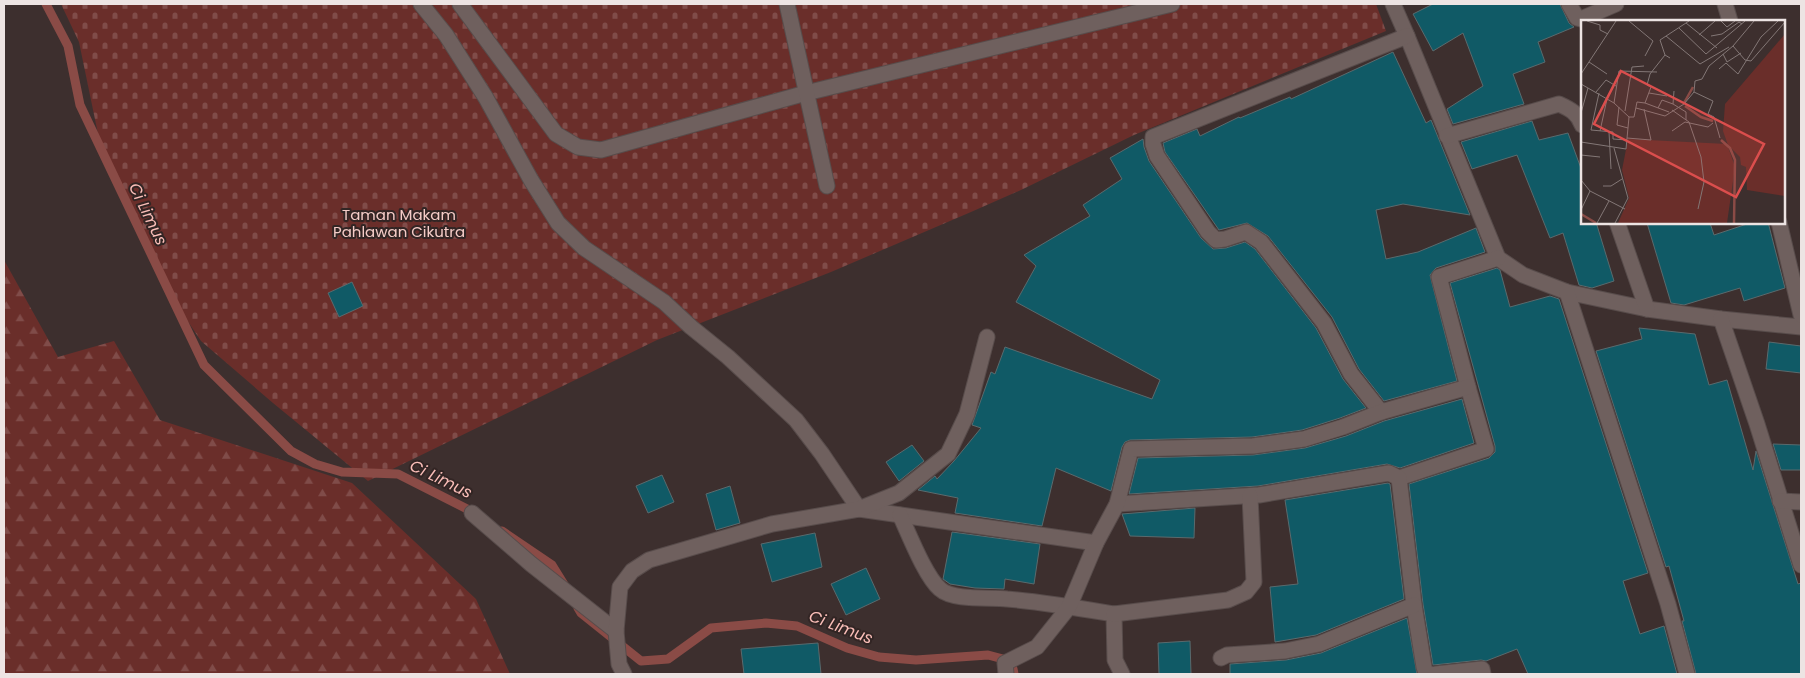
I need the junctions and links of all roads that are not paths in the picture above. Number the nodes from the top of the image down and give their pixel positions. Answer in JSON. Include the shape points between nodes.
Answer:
{"nodes":[{"id":1,"x":421,"y":4,"type":"edge"},
{"id":2,"x":460,"y":4,"type":"edge"},
{"id":3,"x":787,"y":4,"type":"edge"},
{"id":4,"x":1172,"y":4,"type":"edge"},
{"id":5,"x":1569,"y":4,"type":"edge"},
{"id":6,"x":1616,"y":4,"type":"edge"},
{"id":7,"x":1725,"y":4,"type":"edge"},
{"id":8,"x":1395,"y":5,"type":"edge"},
{"id":9,"x":1730,"y":20,"type":"edge"},
{"id":10,"x":1407,"y":36,"type":"junction"},
{"id":11,"x":806,"y":92,"type":"junction"},
{"id":12,"x":1581,"y":122,"type":"edge"},
{"id":13,"x":1447,"y":136,"type":"junction"},
{"id":14,"x":827,"y":186,"type":"dead end"},
{"id":15,"x":1618,"y":224,"type":"edge"},
{"id":16,"x":1779,"y":224,"type":"edge"},
{"id":17,"x":1498,"y":258,"type":"junction"},
{"id":18,"x":1567,"y":292,"type":"junction"},
{"id":19,"x":1647,"y":309,"type":"junction"},
{"id":20,"x":1801,"y":315,"type":"edge"},
{"id":21,"x":1721,"y":319,"type":"junction"},
{"id":22,"x":1801,"y":327,"type":"edge"},
{"id":23,"x":987,"y":337,"type":"dead end"},
{"id":24,"x":1468,"y":388,"type":"junction"},
{"id":25,"x":1381,"y":412,"type":"junction"},
{"id":26,"x":1399,"y":478,"type":"junction"},
{"id":27,"x":1250,"y":496,"type":"junction"},
{"id":28,"x":1780,"y":501,"type":"junction"},
{"id":29,"x":1801,"y":502,"type":"edge"},
{"id":30,"x":1117,"y":504,"type":"junction"},
{"id":31,"x":859,"y":509,"type":"junction"},
{"id":32,"x":472,"y":513,"type":"dead end"},
{"id":33,"x":900,"y":515,"type":"junction"},
{"id":34,"x":1096,"y":543,"type":"junction"},
{"id":35,"x":1801,"y":565,"type":"edge"},
{"id":36,"x":1414,"y":605,"type":"junction"},
{"id":37,"x":1069,"y":607,"type":"junction"},
{"id":38,"x":1114,"y":614,"type":"junction"},
{"id":39,"x":616,"y":630,"type":"junction"},
{"id":40,"x":1221,"y":658,"type":"dead end"},
{"id":41,"x":624,"y":674,"type":"edge"},
{"id":42,"x":1006,"y":674,"type":"edge"},
{"id":43,"x":1122,"y":674,"type":"edge"},
{"id":44,"x":1431,"y":674,"type":"edge"},
{"id":45,"x":1436,"y":674,"type":"edge"},
{"id":46,"x":1483,"y":674,"type":"edge"},
{"id":47,"x":1687,"y":674,"type":"edge"}],
"edges":[{"from":1,"to":31,"type":"street","via":[[446,35],[486,98],[558,224],[584,248],[664,302],[796,420]]},
{"from":2,"to":11,"type":"street","via":[[556,134],[578,147],[601,150]]},
{"from":3,"to":11,"type":"street"},
{"from":4,"to":11,"type":"street"},
{"from":5,"to":6,"type":"street","via":[[1577,18],[1582,19]]},
{"from":7,"to":9,"type":"street"},
{"from":8,"to":10,"type":"street"},
{"from":10,"to":13,"type":"street"},
{"from":10,"to":25,"type":"street","via":[[1153,137],[1156,156],[1208,232],[1216,240],[1246,232],[1261,242],[1324,323],[1351,374]]},
{"from":11,"to":14,"type":"street"},
{"from":12,"to":13,"type":"street","via":[[1572,110],[1559,104]]},
{"from":13,"to":17,"type":"street"},
{"from":15,"to":19,"type":"street"},
{"from":16,"to":20,"type":"street"},
{"from":17,"to":18,"type":"street","via":[[1524,275]]},
{"from":17,"to":24,"type":"street","via":[[1439,277]]},
{"from":18,"to":19,"type":"street"},
{"from":18,"to":47,"type":"street","via":[[1668,604]]},
{"from":19,"to":21,"type":"street"},
{"from":21,"to":22,"type":"street"},
{"from":21,"to":28,"type":"street"},
{"from":23,"to":31,"type":"street","via":[[966,414],[948,454],[899,493]]},
{"from":24,"to":25,"type":"street"},
{"from":24,"to":26,"type":"street","via":[[1486,449]]},
{"from":25,"to":30,"type":"street","via":[[1304,439],[1252,446],[1131,449]]},
{"from":26,"to":27,"type":"street","via":[[1389,473]]},
{"from":26,"to":36,"type":"street"},
{"from":27,"to":30,"type":"street"},
{"from":27,"to":38,"type":"street","via":[[1254,582],[1246,592],[1228,600]]},
{"from":28,"to":29,"type":"street"},
{"from":28,"to":35,"type":"street"},
{"from":30,"to":34,"type":"street"},
{"from":31,"to":33,"type":"street"},
{"from":31,"to":39,"type":"street","via":[[772,524],[649,560],[632,571],[620,587]]},
{"from":32,"to":39,"type":"street"},
{"from":33,"to":34,"type":"street"},
{"from":33,"to":37,"type":"street","via":[[923,564],[945,592]]},
{"from":34,"to":37,"type":"street"},
{"from":36,"to":40,"type":"street","via":[[1319,644]]},
{"from":36,"to":44,"type":"street","via":[[1424,666],[1426,673]]},
{"from":37,"to":38,"type":"street"},
{"from":37,"to":42,"type":"street","via":[[1038,648],[1005,663]]},
{"from":38,"to":43,"type":"street","via":[[1115,660]]},
{"from":39,"to":41,"type":"street","via":[[619,664]]},
{"from":45,"to":46,"type":"street","via":[[1482,669]]}]}
